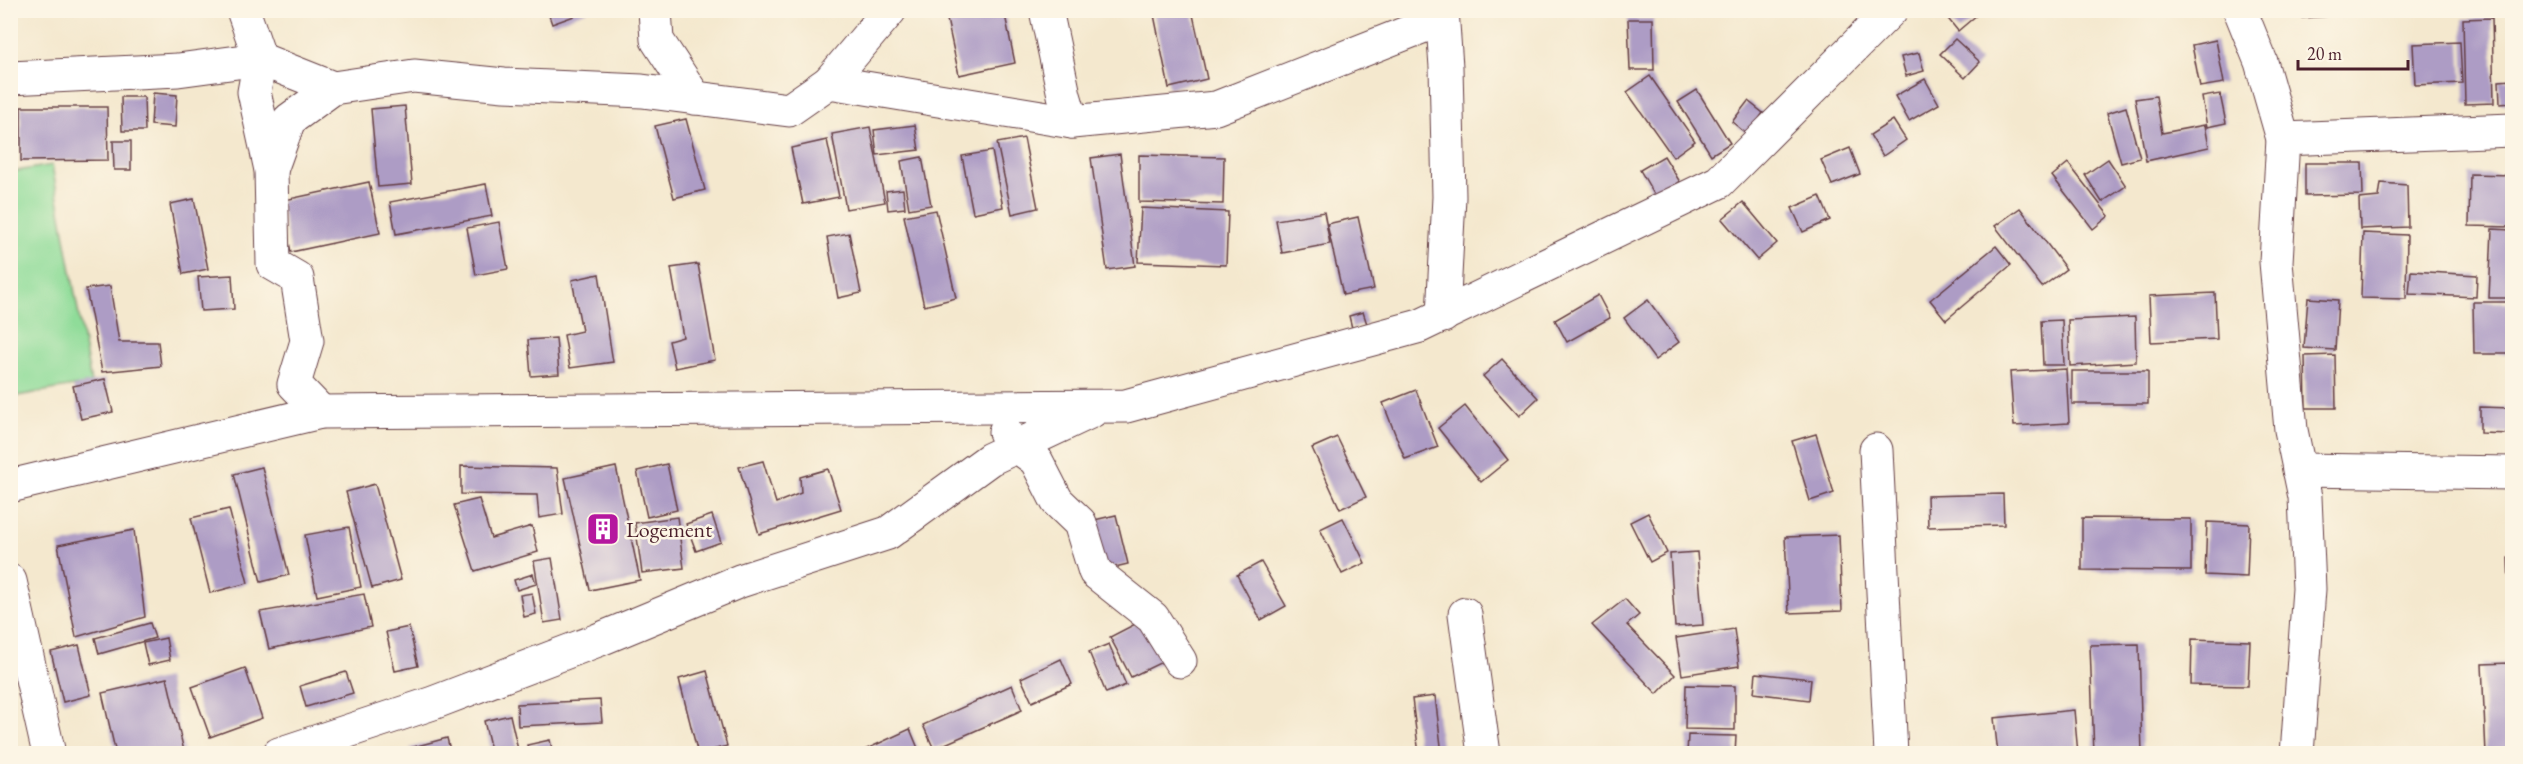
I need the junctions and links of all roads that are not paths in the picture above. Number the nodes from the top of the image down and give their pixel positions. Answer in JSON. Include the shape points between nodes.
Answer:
{"nodes":[{"id":1,"x":243,"y":10,"type":"edge"},
{"id":2,"x":655,"y":10,"type":"edge"},
{"id":3,"x":890,"y":10,"type":"edge"},
{"id":4,"x":1046,"y":10,"type":"edge"},
{"id":5,"x":2240,"y":10,"type":"edge"},
{"id":6,"x":1889,"y":11,"type":"edge"},
{"id":7,"x":1442,"y":15,"type":"edge"},
{"id":8,"x":260,"y":59,"type":"junction"},
{"id":9,"x":10,"y":78,"type":"edge"},
{"id":10,"x":829,"y":82,"type":"junction"},
{"id":11,"x":333,"y":88,"type":"junction"},
{"id":12,"x":695,"y":98,"type":"junction"},
{"id":13,"x":1072,"y":122,"type":"junction"},
{"id":14,"x":2512,"y":130,"type":"edge"},
{"id":15,"x":2283,"y":139,"type":"junction"},
{"id":16,"x":271,"y":170,"type":"junction"},
{"id":17,"x":1443,"y":315,"type":"junction"},
{"id":18,"x":1101,"y":407,"type":"junction"},
{"id":19,"x":990,"y":408,"type":"junction"},
{"id":20,"x":321,"y":412,"type":"junction"},
{"id":21,"x":1017,"y":446,"type":"junction"},
{"id":22,"x":1876,"y":450,"type":"dead end"},
{"id":23,"x":2299,"y":470,"type":"junction"},
{"id":24,"x":2512,"y":473,"type":"edge"},
{"id":25,"x":10,"y":486,"type":"edge"},
{"id":26,"x":10,"y":581,"type":"edge"},
{"id":27,"x":1465,"y":614,"type":"dead end"},
{"id":28,"x":1180,"y":661,"type":"dead end"},
{"id":29,"x":49,"y":753,"type":"edge"},
{"id":30,"x":279,"y":753,"type":"edge"},
{"id":31,"x":1484,"y":753,"type":"edge"},
{"id":32,"x":1891,"y":753,"type":"edge"},
{"id":33,"x":2297,"y":753,"type":"edge"}],
"edges":[{"from":1,"to":8,"type":"street"},
{"from":2,"to":12,"type":"street","via":[[657,40]]},
{"from":3,"to":10,"type":"street"},
{"from":4,"to":13,"type":"street"},
{"from":5,"to":15,"type":"street","via":[[2261,62]]},
{"from":6,"to":17,"type":"street","via":[[1719,182]]},
{"from":7,"to":13,"type":"street","via":[[1216,108]]},
{"from":7,"to":17,"type":"street","via":[[1449,197]]},
{"from":8,"to":9,"type":"street","via":[[178,70]]},
{"from":8,"to":11,"type":"street"},
{"from":8,"to":16,"type":"street","via":[[254,92]]},
{"from":10,"to":12,"type":"street","via":[[789,110]]},
{"from":10,"to":13,"type":"street"},
{"from":11,"to":12,"type":"street","via":[[414,76]]},
{"from":11,"to":16,"type":"street","via":[[289,120]]},
{"from":14,"to":15,"type":"street"},
{"from":15,"to":23,"type":"street","via":[[2276,262],[2291,430]]},
{"from":16,"to":20,"type":"street","via":[[273,264],[297,278],[307,341],[294,384]]},
{"from":17,"to":18,"type":"street","via":[[1420,326],[1126,406]]},
{"from":18,"to":19,"type":"street"},
{"from":18,"to":21,"type":"street"},
{"from":19,"to":20,"type":"street"},
{"from":19,"to":21,"type":"street"},
{"from":20,"to":25,"type":"street"},
{"from":21,"to":28,"type":"street","via":[[1036,460],[1057,501],[1080,523],[1095,572],[1153,618]]},
{"from":21,"to":30,"type":"street","via":[[990,459],[888,533],[740,581],[433,703]]},
{"from":22,"to":32,"type":"street"},
{"from":23,"to":24,"type":"street"},
{"from":23,"to":33,"type":"street","via":[[2305,497],[2309,589]]},
{"from":26,"to":29,"type":"street"},
{"from":27,"to":31,"type":"street"}]}
